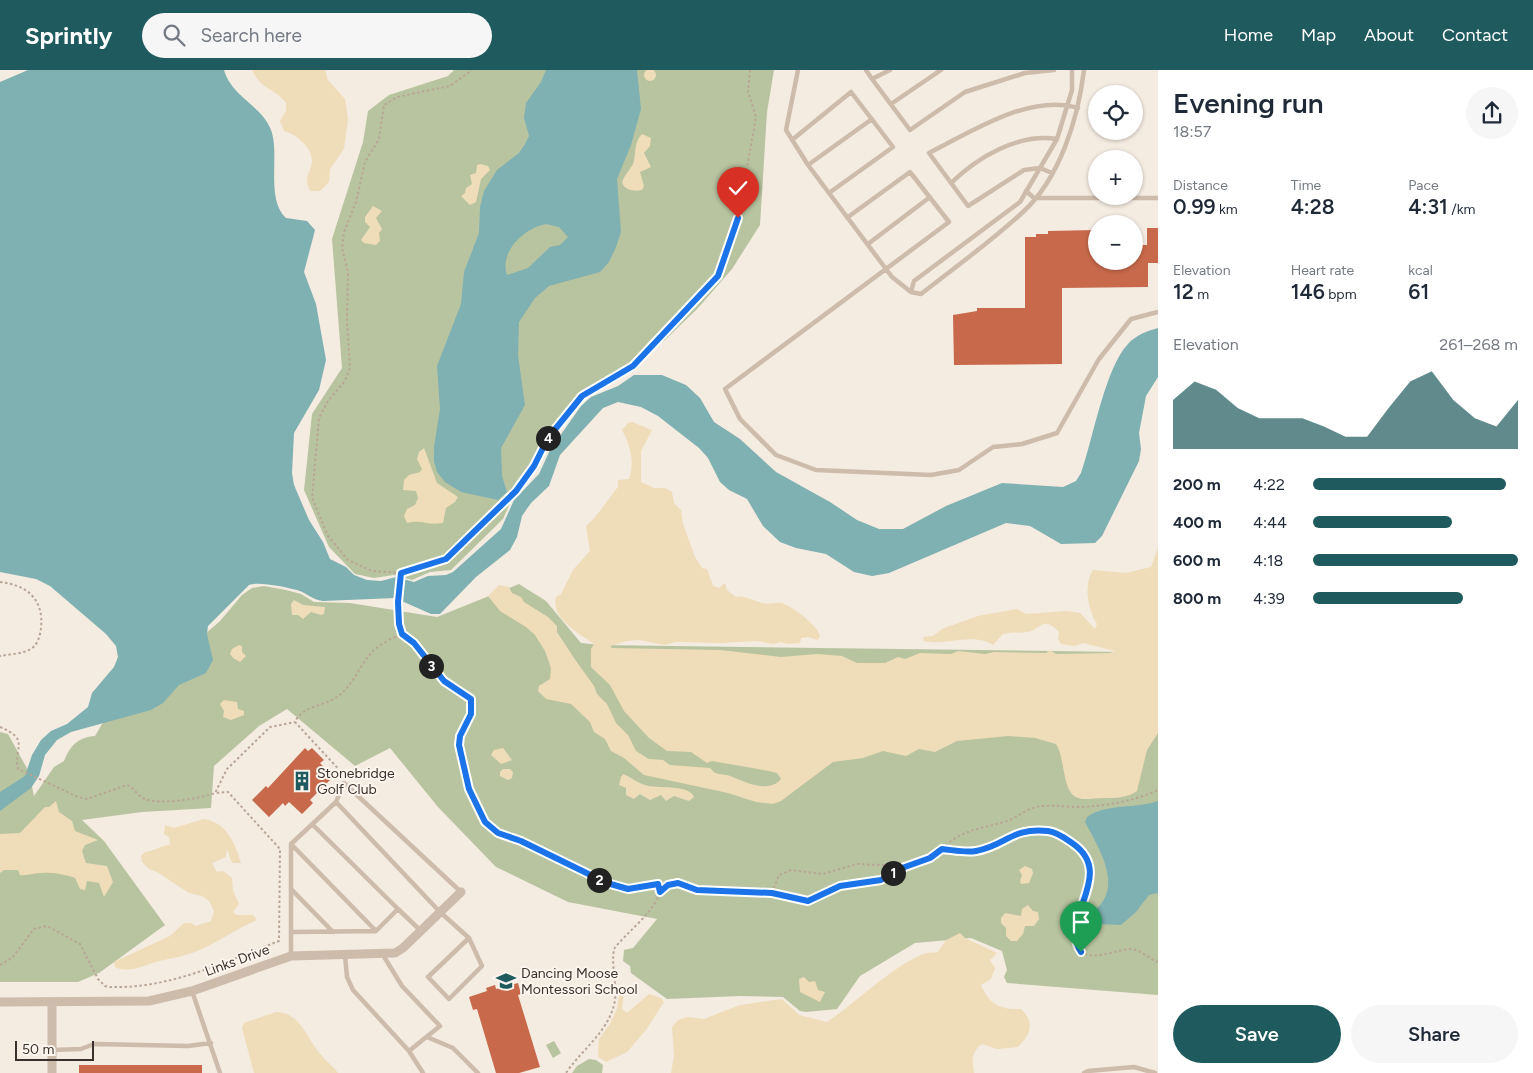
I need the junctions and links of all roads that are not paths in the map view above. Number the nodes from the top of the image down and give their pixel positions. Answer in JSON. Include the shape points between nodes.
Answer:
{"nodes":[{"id":1,"x":798,"y":70,"type":"edge"},
{"id":2,"x":866,"y":70,"type":"edge"},
{"id":3,"x":890,"y":70,"type":"edge"},
{"id":4,"x":941,"y":70,"type":"edge"},
{"id":5,"x":1054,"y":70,"type":"edge"},
{"id":6,"x":1072,"y":70,"type":"edge"},
{"id":7,"x":1084,"y":70,"type":"edge"},
{"id":8,"x":872,"y":79,"type":"junction"},
{"id":9,"x":891,"y":104,"type":"junction"},
{"id":10,"x":1068,"y":105,"type":"junction"},
{"id":11,"x":1078,"y":108,"type":"junction"},
{"id":12,"x":872,"y":120,"type":"junction"},
{"id":13,"x":1056,"y":139,"type":"junction"},
{"id":14,"x":792,"y":140,"type":"junction"},
{"id":15,"x":808,"y":165,"type":"junction"},
{"id":16,"x":1040,"y":168,"type":"junction"},
{"id":17,"x":1052,"y":173,"type":"junction"},
{"id":18,"x":951,"y":183,"type":"junction"},
{"id":19,"x":1026,"y":191,"type":"junction"},
{"id":20,"x":829,"y":192,"type":"junction"},
{"id":21,"x":930,"y":197,"type":"junction"},
{"id":22,"x":1034,"y":198,"type":"junction"},
{"id":23,"x":1158,"y":198,"type":"edge"},
{"id":24,"x":848,"y":217,"type":"junction"},
{"id":25,"x":868,"y":244,"type":"junction"},
{"id":26,"x":885,"y":268,"type":"junction"},
{"id":27,"x":911,"y":292,"type":"junction"},
{"id":28,"x":1158,"y":312,"type":"edge"},
{"id":29,"x":336,"y":802,"type":"junction"},
{"id":30,"x":312,"y":824,"type":"junction"},
{"id":31,"x":291,"y":844,"type":"junction"},
{"id":32,"x":292,"y":889,"type":"junction"},
{"id":33,"x":461,"y":892,"type":"joint"},
{"id":34,"x":398,"y":909,"type":"junction"},
{"id":35,"x":440,"y":912,"type":"junction"},
{"id":36,"x":376,"y":931,"type":"junction"},
{"id":37,"x":421,"y":931,"type":"junction"},
{"id":38,"x":292,"y":932,"type":"junction"},
{"id":39,"x":333,"y":932,"type":"junction"},
{"id":40,"x":469,"y":938,"type":"junction"},
{"id":41,"x":345,"y":955,"type":"junction"},
{"id":42,"x":383,"y":955,"type":"junction"},
{"id":43,"x":292,"y":956,"type":"junction"},
{"id":44,"x":192,"y":991,"type":"junction"},
{"id":45,"x":0,"y":1002,"type":"edge"},
{"id":46,"x":52,"y":1002,"type":"junction"},
{"id":47,"x":427,"y":1037,"type":"junction"},
{"id":48,"x":211,"y":1043,"type":"junction"},
{"id":49,"x":52,"y":1050,"type":"junction"},
{"id":50,"x":409,"y":1051,"type":"junction"},
{"id":51,"x":52,"y":1073,"type":"edge"},
{"id":52,"x":220,"y":1073,"type":"edge"},
{"id":53,"x":423,"y":1073,"type":"edge"},
{"id":54,"x":478,"y":1073,"type":"edge"},
{"id":55,"x":1084,"y":1073,"type":"edge"},
{"id":56,"x":1155,"y":1073,"type":"edge"}],
"edges":[{"from":1,"to":14,"type":"lane","via":[[786,130]]},
{"from":2,"to":8,"type":"lane"},
{"from":3,"to":8,"type":"lane"},
{"from":4,"to":9,"type":"lane"},
{"from":5,"to":9,"type":"lane","via":[[1025,73],[965,92],[910,130]]},
{"from":6,"to":10,"type":"lane"},
{"from":7,"to":11,"type":"lane"},
{"from":8,"to":9,"type":"lane"},
{"from":10,"to":11,"type":"lane"},
{"from":10,"to":13,"type":"lane"},
{"from":10,"to":18,"type":"lane","via":[[1056,104],[1007,114],[929,153]]},
{"from":11,"to":17,"type":"lane","via":[[1073,128]]},
{"from":12,"to":14,"type":"lane","via":[[851,92]]},
{"from":12,"to":15,"type":"lane"},
{"from":12,"to":20,"type":"lane","via":[[893,147]]},
{"from":13,"to":16,"type":"lane"},
{"from":13,"to":18,"type":"lane","via":[[1025,139],[984,158]]},
{"from":14,"to":15,"type":"lane"},
{"from":15,"to":20,"type":"lane"},
{"from":16,"to":17,"type":"lane"},
{"from":16,"to":18,"type":"lane","via":[[1024,170],[968,206]]},
{"from":16,"to":19,"type":"lane"},
{"from":17,"to":22,"type":"lane"},
{"from":19,"to":22,"type":"lane"},
{"from":19,"to":27,"type":"lane","via":[[1020,202],[914,281]]},
{"from":20,"to":24,"type":"lane"},
{"from":21,"to":24,"type":"lane","via":[[910,172]]},
{"from":21,"to":25,"type":"lane"},
{"from":21,"to":26,"type":"lane","via":[[949,222]]},
{"from":22,"to":23,"type":"lane"},
{"from":22,"to":27,"type":"lane","via":[[1024,211],[921,294]]},
{"from":24,"to":25,"type":"lane"},
{"from":25,"to":26,"type":"lane"},
{"from":26,"to":27,"type":"lane"},
{"from":26,"to":28,"type":"lane","via":[[725,388],[740,419],[776,455],[816,470],[930,475],[959,470],[993,447],[1022,444],[1057,433],[1099,359],[1131,319]]},
{"from":29,"to":30,"type":"lane"},
{"from":29,"to":33,"type":"lane","via":[[344,783]]},
{"from":29,"to":35,"type":"lane"},
{"from":30,"to":31,"type":"lane"},
{"from":30,"to":34,"type":"lane"},
{"from":31,"to":32,"type":"lane"},
{"from":31,"to":36,"type":"lane"},
{"from":32,"to":38,"type":"lane"},
{"from":32,"to":39,"type":"lane"},
{"from":33,"to":35,"type":"street","name":"Links Drive"},
{"from":34,"to":36,"type":"lane"},
{"from":34,"to":37,"type":"lane"},
{"from":35,"to":37,"type":"street","name":"Links Drive"},
{"from":35,"to":40,"type":"lane"},
{"from":36,"to":39,"type":"lane"},
{"from":37,"to":42,"type":"street","name":"Links Drive","via":[[400,951]]},
{"from":38,"to":39,"type":"lane"},
{"from":38,"to":43,"type":"lane"},
{"from":40,"to":40,"type":"lane","via":[[428,977],[449,999],[482,966]]},
{"from":41,"to":42,"type":"street","name":"Links Drive"},
{"from":41,"to":43,"type":"street","name":"Links Drive"},
{"from":41,"to":50,"type":"lane","via":[[347,977],[353,990]]},
{"from":42,"to":47,"type":"lane","via":[[402,986],[440,1026]]},
{"from":43,"to":44,"type":"street","name":"Links Drive"},
{"from":44,"to":46,"type":"street","name":"Links Drive","via":[[149,1001]]},
{"from":44,"to":48,"type":"lane"},
{"from":45,"to":46,"type":"street","name":"Links Drive"},
{"from":46,"to":49,"type":"street"},
{"from":47,"to":50,"type":"lane"},
{"from":47,"to":54,"type":"lane","via":[[453,1048]]},
{"from":48,"to":49,"type":"lane","via":[[188,1046],[94,1044],[81,1049]]},
{"from":48,"to":52,"type":"lane"},
{"from":49,"to":51,"type":"street"},
{"from":50,"to":53,"type":"lane"},
{"from":55,"to":56,"type":"lane","via":[[1134,1067]]}]}
